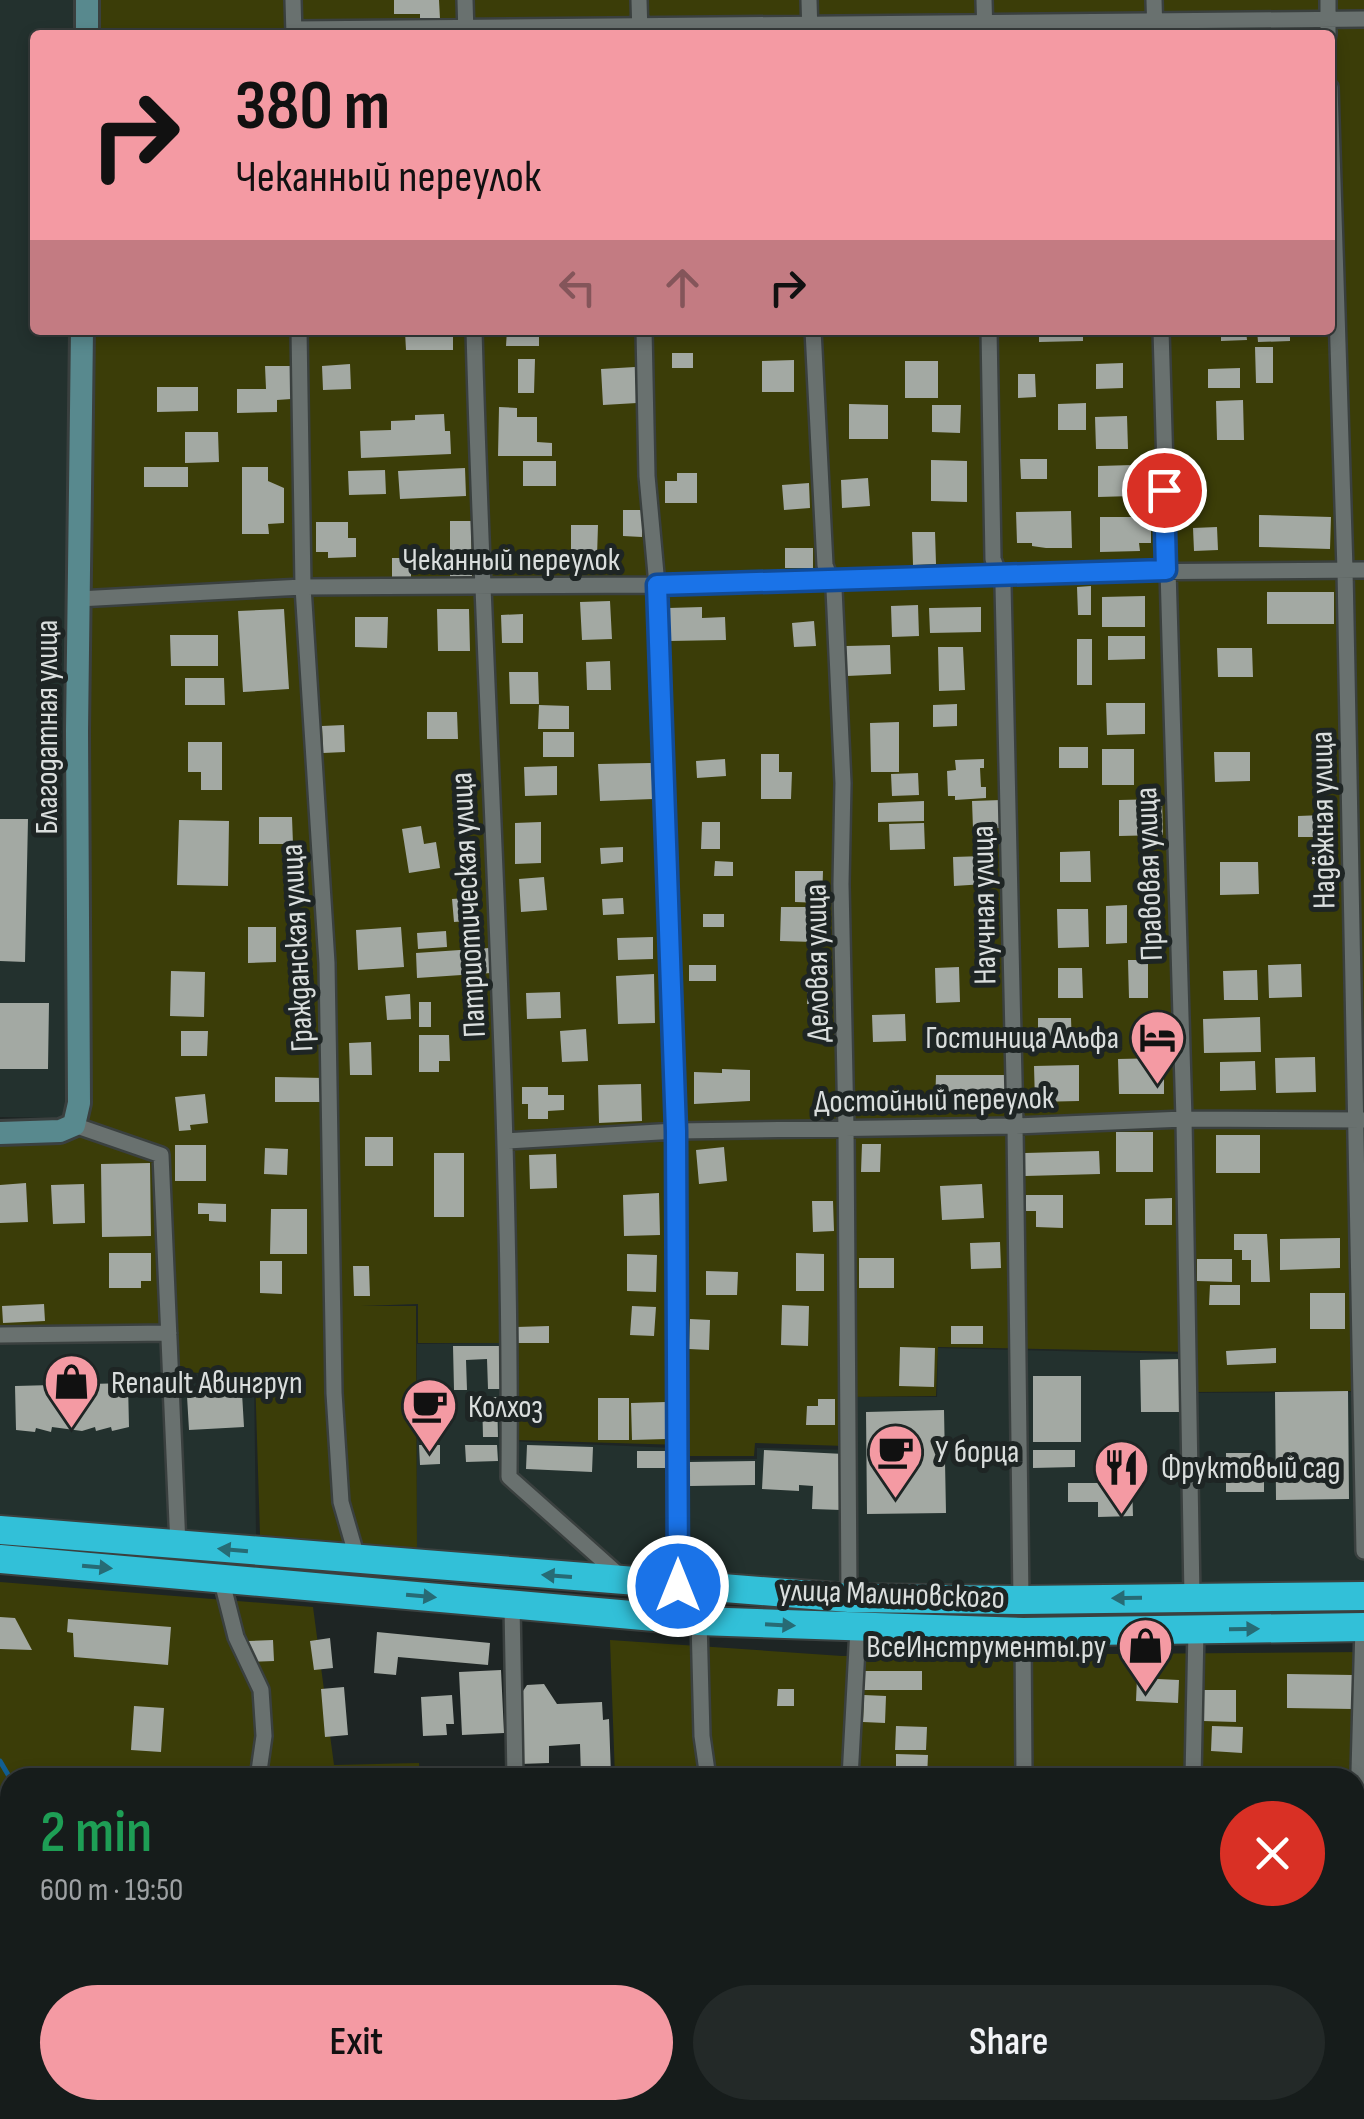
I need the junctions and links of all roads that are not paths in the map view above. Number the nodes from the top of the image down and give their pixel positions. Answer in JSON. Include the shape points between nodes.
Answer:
{"nodes":[{"id":1,"x":87,"y":0,"type":"edge"},
{"id":2,"x":293,"y":0,"type":"edge"},
{"id":3,"x":465,"y":0,"type":"edge"},
{"id":4,"x":640,"y":0,"type":"edge"},
{"id":5,"x":810,"y":0,"type":"edge"},
{"id":6,"x":984,"y":0,"type":"edge"},
{"id":7,"x":1154,"y":0,"type":"edge"},
{"id":8,"x":1328,"y":0,"type":"edge"},
{"id":9,"x":1364,"y":19,"type":"edge"},
{"id":10,"x":1155,"y":27,"type":"edge"},
{"id":11,"x":1328,"y":27,"type":"edge"},
{"id":12,"x":985,"y":28,"type":"edge"},
{"id":13,"x":810,"y":29,"type":"edge"},
{"id":14,"x":87,"y":30,"type":"edge"},
{"id":15,"x":294,"y":30,"type":"edge"},
{"id":16,"x":466,"y":30,"type":"edge"},
{"id":17,"x":640,"y":30,"type":"edge"},
{"id":18,"x":1335,"y":248,"type":"edge"},
{"id":19,"x":82,"y":335,"type":"edge"},
{"id":20,"x":299,"y":335,"type":"edge"},
{"id":21,"x":474,"y":335,"type":"edge"},
{"id":22,"x":644,"y":335,"type":"edge"},
{"id":23,"x":813,"y":335,"type":"edge"},
{"id":24,"x":989,"y":335,"type":"edge"},
{"id":25,"x":1161,"y":335,"type":"edge"},
{"id":26,"x":1166,"y":570,"type":"junction"},
{"id":27,"x":1345,"y":570,"type":"junction"},
{"id":28,"x":1364,"y":570,"type":"edge"},
{"id":29,"x":998,"y":573,"type":"junction"},
{"id":30,"x":830,"y":578,"type":"junction"},
{"id":31,"x":657,"y":585,"type":"junction"},
{"id":32,"x":303,"y":587,"type":"junction"},
{"id":33,"x":481,"y":587,"type":"junction"},
{"id":34,"x":78,"y":599,"type":"junction"},
{"id":35,"x":1184,"y":1119,"type":"junction"},
{"id":36,"x":1360,"y":1120,"type":"edge"},
{"id":37,"x":74,"y":1124,"type":"junction"},
{"id":38,"x":1016,"y":1126,"type":"junction"},
{"id":39,"x":846,"y":1128,"type":"junction"},
{"id":40,"x":676,"y":1131,"type":"junction"},
{"id":41,"x":0,"y":1132,"type":"edge"},
{"id":42,"x":506,"y":1141,"type":"junction"},
{"id":43,"x":169,"y":1332,"type":"junction"},
{"id":44,"x":0,"y":1336,"type":"edge"},
{"id":45,"x":0,"y":1530,"type":"edge"},
{"id":46,"x":178,"y":1546,"type":"junction"},
{"id":47,"x":1364,"y":1551,"type":"edge"},
{"id":48,"x":0,"y":1559,"type":"edge"},
{"id":49,"x":358,"y":1561,"type":"junction"},
{"id":50,"x":221,"y":1578,"type":"junction"},
{"id":51,"x":627,"y":1582,"type":"junction"},
{"id":52,"x":678,"y":1586,"type":"junction"},
{"id":53,"x":1364,"y":1596,"type":"edge"},
{"id":54,"x":1192,"y":1597,"type":"junction"},
{"id":55,"x":849,"y":1598,"type":"junction"},
{"id":56,"x":1021,"y":1600,"type":"junction"},
{"id":57,"x":512,"y":1605,"type":"junction"},
{"id":58,"x":699,"y":1621,"type":"junction"},
{"id":59,"x":1363,"y":1627,"type":"edge"},
{"id":60,"x":858,"y":1629,"type":"junction"},
{"id":61,"x":1196,"y":1630,"type":"junction"},
{"id":62,"x":1023,"y":1632,"type":"junction"},
{"id":63,"x":259,"y":1768,"type":"edge"},
{"id":64,"x":515,"y":1768,"type":"edge"},
{"id":65,"x":707,"y":1768,"type":"edge"},
{"id":66,"x":851,"y":1768,"type":"edge"},
{"id":67,"x":1024,"y":1768,"type":"edge"},
{"id":68,"x":1193,"y":1768,"type":"edge"},
{"id":69,"x":1359,"y":1768,"type":"edge"}],
"edges":[{"from":1,"to":14,"type":"street"},
{"from":2,"to":15,"type":"street"},
{"from":3,"to":16,"type":"street"},
{"from":4,"to":17,"type":"street"},
{"from":5,"to":13,"type":"street"},
{"from":6,"to":12,"type":"street"},
{"from":7,"to":10,"type":"street"},
{"from":8,"to":11,"type":"street"},
{"from":9,"to":11,"type":"street"},
{"from":10,"to":11,"type":"street"},
{"from":10,"to":12,"type":"street"},
{"from":12,"to":13,"type":"street"},
{"from":13,"to":17,"type":"street"},
{"from":18,"to":27,"type":"street","name":"Надёжная улица"},
{"from":19,"to":34,"type":"street","name":"Благодатная улица"},
{"from":20,"to":32,"type":"street","name":"Гражданская улица"},
{"from":21,"to":33,"type":"street","name":"Патриотическая улица"},
{"from":22,"to":31,"type":"street"},
{"from":23,"to":30,"type":"street","name":"Деловая улица"},
{"from":24,"to":29,"type":"street","name":"Научная улица","via":[[992,559]]},
{"from":25,"to":26,"type":"street","name":"Правовая улица"},
{"from":26,"to":27,"type":"street","name":"Чеканный переулок"},
{"from":26,"to":29,"type":"street","name":"Чеканный переулок"},
{"from":26,"to":35,"type":"street","name":"Правовая улица"},
{"from":27,"to":28,"type":"street","name":"Чеканный переулок"},
{"from":27,"to":36,"type":"street","name":"Надёжная улица"},
{"from":29,"to":30,"type":"street","name":"Чеканный переулок"},
{"from":29,"to":38,"type":"street","name":"Научная улица"},
{"from":30,"to":31,"type":"street","name":"Чеканный переулок"},
{"from":30,"to":39,"type":"street","name":"Деловая улица","via":[[843,782]]},
{"from":31,"to":33,"type":"street","name":"Чеканный переулок"},
{"from":31,"to":40,"type":"street"},
{"from":32,"to":33,"type":"street","name":"Чеканный переулок"},
{"from":32,"to":34,"type":"street","name":"Чеканный переулок"},
{"from":32,"to":49,"type":"street","name":"Гражданская улица","via":[[327,963],[334,1393],[342,1502]]},
{"from":33,"to":42,"type":"street","name":"Патриотическая улица"},
{"from":34,"to":37,"type":"street","name":"Благодатная улица"},
{"from":35,"to":36,"type":"street","name":"Достойный переулок"},
{"from":35,"to":38,"type":"street","name":"Достойный переулок"},
{"from":35,"to":54,"type":"street","name":"Правовая улица"},
{"from":36,"to":47,"type":"street","name":"Надёжная улица"},
{"from":37,"to":41,"type":"street","via":[[60,1132]]},
{"from":37,"to":43,"type":"street","via":[[162,1155]]},
{"from":38,"to":39,"type":"street","name":"Достойный переулок"},
{"from":38,"to":56,"type":"street","name":"Научная улица"},
{"from":39,"to":40,"type":"street","name":"Достойный переулок"},
{"from":39,"to":55,"type":"street","name":"Деловая улица"},
{"from":40,"to":42,"type":"street","name":"Достойный переулок"},
{"from":40,"to":52,"type":"street"},
{"from":42,"to":51,"type":"street","name":"Патриотическая улица","via":[[509,1477]]},
{"from":43,"to":44,"type":"street"},
{"from":43,"to":46,"type":"street"},
{"from":45,"to":46,"type":"highway","name":"улица Малиновского"},
{"from":49,"to":46,"type":"highway","name":"улица Малиновского","one_way":true},
{"from":48,"to":50,"type":"highway","name":"улица Малиновского","one_way":true},
{"from":51,"to":49,"type":"highway","name":"улица Малиновского","one_way":true},
{"from":50,"to":57,"type":"highway","name":"улица Малиновского","one_way":true},
{"from":50,"to":63,"type":"street","via":[[236,1636],[261,1690]]},
{"from":51,"to":52,"type":"highway","name":"улица Малиновского"},
{"from":52,"to":55,"type":"highway","name":"улица Малиновского"},
{"from":53,"to":54,"type":"highway","name":"улица Малиновского"},
{"from":54,"to":56,"type":"highway","name":"улица Малиновского","one_way":true},
{"from":55,"to":56,"type":"highway","name":"улица Малиновского"},
{"from":57,"to":58,"type":"highway","name":"улица Малиновского"},
{"from":57,"to":64,"type":"street"},
{"from":58,"to":60,"type":"highway","name":"улица Малиновского","one_way":true},
{"from":58,"to":65,"type":"street"},
{"from":61,"to":59,"type":"highway","name":"улица Малиновского","one_way":true},
{"from":59,"to":69,"type":"street"},
{"from":60,"to":62,"type":"highway","name":"улица Малиновского"},
{"from":60,"to":66,"type":"street"},
{"from":61,"to":62,"type":"highway","name":"улица Малиновского"},
{"from":61,"to":68,"type":"street"},
{"from":62,"to":67,"type":"street"}]}
